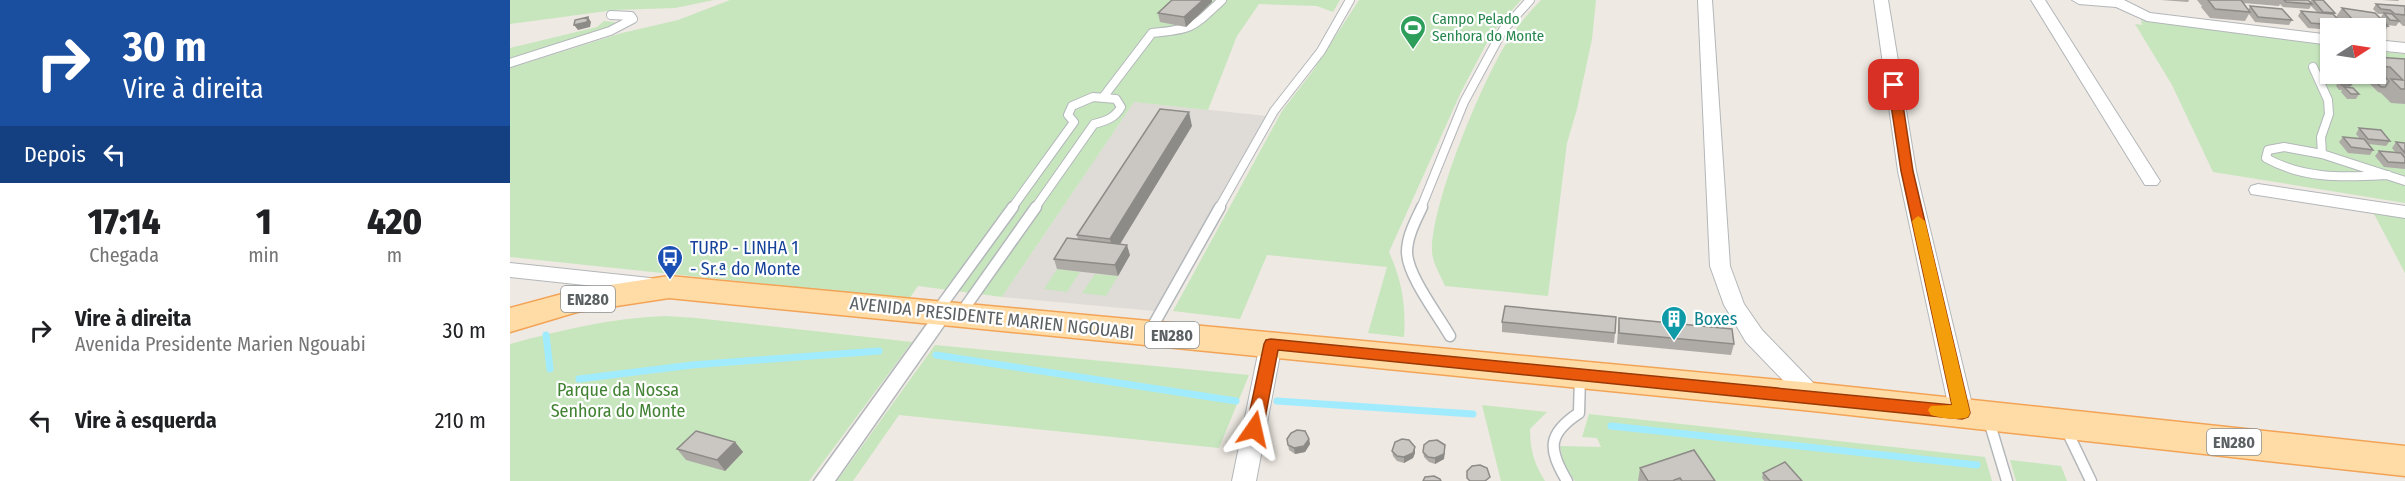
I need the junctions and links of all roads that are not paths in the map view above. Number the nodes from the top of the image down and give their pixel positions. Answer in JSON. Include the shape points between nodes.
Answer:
{"nodes":[{"id":1,"x":1222,"y":0,"type":"edge"},
{"id":2,"x":1350,"y":0,"type":"edge"},
{"id":3,"x":1530,"y":0,"type":"edge"},
{"id":4,"x":1705,"y":0,"type":"edge"},
{"id":5,"x":1881,"y":0,"type":"edge"},
{"id":6,"x":2038,"y":0,"type":"edge"},
{"id":7,"x":2079,"y":0,"type":"edge"},
{"id":8,"x":2121,"y":2,"type":"edge"},
{"id":9,"x":611,"y":15,"type":"dead end"},
{"id":10,"x":2320,"y":38,"type":"edge"},
{"id":11,"x":2386,"y":46,"type":"edge"},
{"id":12,"x":2405,"y":48,"type":"edge"},
{"id":13,"x":510,"y":63,"type":"edge"},
{"id":14,"x":2313,"y":67,"type":"dead end"},
{"id":15,"x":1104,"y":96,"type":"junction"},
{"id":16,"x":2322,"y":154,"type":"junction"},
{"id":17,"x":2388,"y":175,"type":"junction"},
{"id":18,"x":2405,"y":181,"type":"edge"},
{"id":19,"x":2151,"y":182,"type":"dead end"},
{"id":20,"x":2258,"y":190,"type":"dead end"},
{"id":21,"x":2405,"y":212,"type":"edge"},
{"id":22,"x":510,"y":270,"type":"edge"},
{"id":23,"x":669,"y":287,"type":"junction"},
{"id":24,"x":946,"y":313,"type":"junction"},
{"id":25,"x":510,"y":320,"type":"edge"},
{"id":26,"x":1150,"y":333,"type":"junction"},
{"id":27,"x":1450,"y":336,"type":"dead end"},
{"id":28,"x":1271,"y":344,"type":"junction"},
{"id":29,"x":1580,"y":374,"type":"junction"},
{"id":30,"x":1813,"y":397,"type":"junction"},
{"id":31,"x":1975,"y":414,"type":"junction"},
{"id":32,"x":2063,"y":424,"type":"junction"},
{"id":33,"x":2405,"y":460,"type":"edge"},
{"id":34,"x":824,"y":481,"type":"edge"},
{"id":35,"x":1244,"y":481,"type":"edge"},
{"id":36,"x":1568,"y":481,"type":"edge"},
{"id":37,"x":2007,"y":481,"type":"edge"},
{"id":38,"x":2091,"y":481,"type":"edge"}],
"edges":[{"from":1,"to":15,"type":"lane","via":[[1194,26],[1152,33]]},
{"from":2,"to":26,"type":"lane","via":[[1321,51],[1274,111]]},
{"from":3,"to":27,"type":"lane","via":[[1503,30],[1464,102],[1410,235],[1407,252],[1411,269]]},
{"from":4,"to":30,"type":"street","via":[[1720,266],[1734,305],[1754,336]]},
{"from":5,"to":31,"type":"street","via":[[1907,171]]},
{"from":6,"to":19,"type":"street"},
{"from":7,"to":8,"type":"street"},
{"from":8,"to":10,"type":"street","via":[[2147,17]]},
{"from":9,"to":13,"type":"lane","via":[[626,14],[633,19],[610,32]]},
{"from":11,"to":12,"type":"street"},
{"from":14,"to":16,"type":"lane","via":[[2328,100]]},
{"from":15,"to":24,"type":"lane","via":[[1072,106],[1068,115],[1074,122]]},
{"from":15,"to":24,"type":"lane","via":[[1119,102],[1119,111],[1094,124]]},
{"from":16,"to":17,"type":"lane"},
{"from":16,"to":17,"type":"lane","via":[[2284,147],[2268,150],[2266,158],[2283,169],[2313,176]]},
{"from":17,"to":18,"type":"lane"},
{"from":20,"to":21,"type":"street"},
{"from":22,"to":23,"type":"street","name":"AVENIDA PRESIDENTE MARIEN NGOUABI"},
{"from":23,"to":24,"type":"main road","name":"AVENIDA PRESIDENTE MARIEN NGOUABI","number":"EN280"},
{"from":23,"to":25,"type":"main road","number":"EN280","via":[[577,301]]},
{"from":24,"to":26,"type":"main road","name":"AVENIDA PRESIDENTE MARIEN NGOUABI","number":"EN280"},
{"from":24,"to":34,"type":"street"},
{"from":26,"to":28,"type":"main road","name":"AVENIDA PRESIDENTE MARIEN NGOUABI","number":"EN280"},
{"from":28,"to":29,"type":"main road","name":"AVENIDA PRESIDENTE MARIEN NGOUABI","number":"EN280"},
{"from":28,"to":35,"type":"street"},
{"from":29,"to":30,"type":"main road","name":"AVENIDA PRESIDENTE MARIEN NGOUABI","number":"EN280"},
{"from":29,"to":36,"type":"lane","via":[[1578,413],[1553,434],[1556,463]]},
{"from":30,"to":31,"type":"main road","name":"AVENIDA PRESIDENTE MARIEN NGOUABI","number":"EN280"},
{"from":31,"to":32,"type":"main road","name":"AVENIDA PRESIDENTE MARIEN NGOUABI","number":"EN280"},
{"from":31,"to":37,"type":"lane"},
{"from":32,"to":33,"type":"main road","name":"AVENIDA PRESIDENTE MARIEN NGOUABI","number":"EN280"},
{"from":32,"to":38,"type":"lane"}]}
